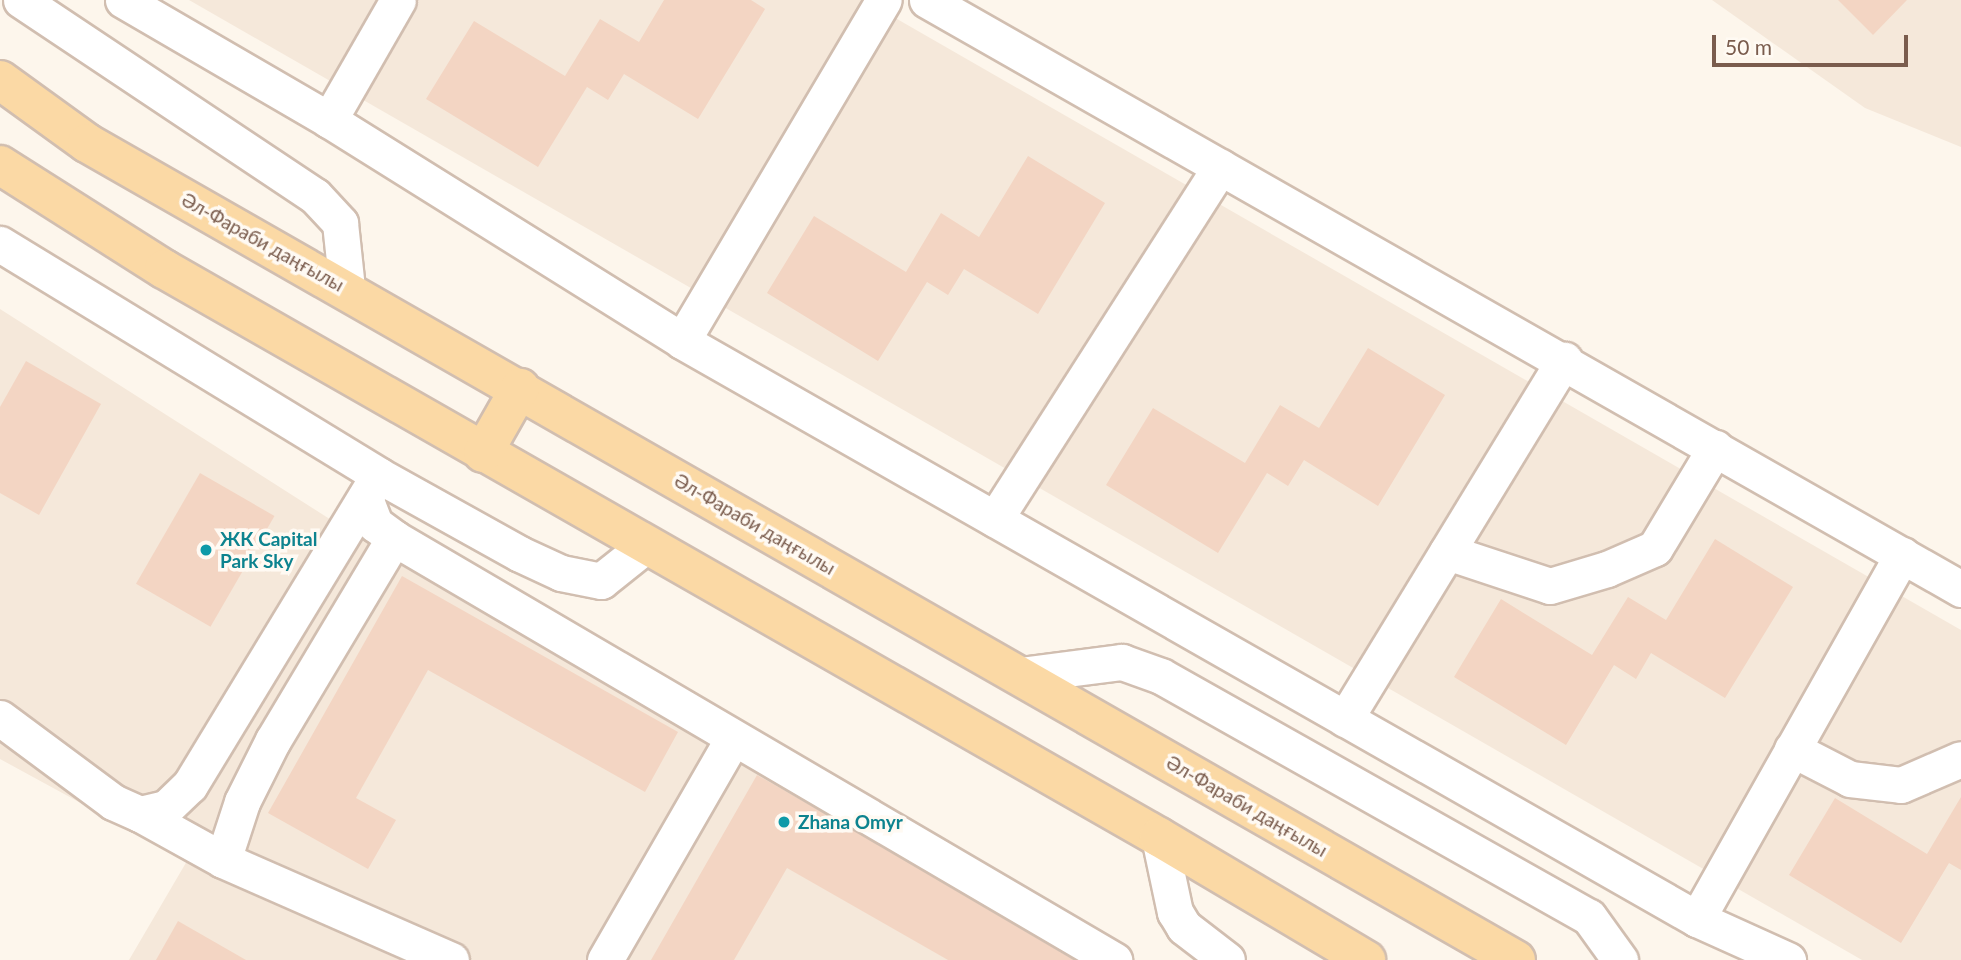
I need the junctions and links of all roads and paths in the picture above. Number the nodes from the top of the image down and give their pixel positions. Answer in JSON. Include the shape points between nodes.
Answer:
{"nodes":[{"id":1,"x":21,"y":0,"type":"edge"},
{"id":2,"x":123,"y":0,"type":"edge"},
{"id":3,"x":398,"y":0,"type":"edge"},
{"id":4,"x":884,"y":0,"type":"edge"},
{"id":5,"x":928,"y":0,"type":"edge"},
{"id":6,"x":0,"y":79,"type":"edge"},
{"id":7,"x":329,"y":120,"type":"junction"},
{"id":8,"x":0,"y":165,"type":"edge"},
{"id":9,"x":1220,"y":167,"type":"junction"},
{"id":10,"x":0,"y":244,"type":"edge"},
{"id":11,"x":347,"y":289,"type":"junction"},
{"id":12,"x":682,"y":341,"type":"junction"},
{"id":13,"x":1564,"y":360,"type":"junction"},
{"id":14,"x":520,"y":388,"type":"junction"},
{"id":15,"x":1715,"y":448,"type":"junction"},
{"id":16,"x":483,"y":453,"type":"junction"},
{"id":17,"x":371,"y":486,"type":"junction"},
{"id":18,"x":995,"y":519,"type":"junction"},
{"id":19,"x":394,"y":538,"type":"junction"},
{"id":20,"x":645,"y":546,"type":"junction"},
{"id":21,"x":1447,"y":552,"type":"junction"},
{"id":22,"x":1902,"y":555,"type":"junction"},
{"id":23,"x":1961,"y":589,"type":"edge"},
{"id":24,"x":1020,"y":675,"type":"junction"},
{"id":25,"x":0,"y":718,"type":"edge"},
{"id":26,"x":1345,"y":719,"type":"junction"},
{"id":27,"x":733,"y":738,"type":"junction"},
{"id":28,"x":1792,"y":749,"type":"junction"},
{"id":29,"x":1961,"y":759,"type":"edge"},
{"id":30,"x":140,"y":814,"type":"junction"},
{"id":31,"x":1159,"y":836,"type":"junction"},
{"id":32,"x":223,"y":860,"type":"junction"},
{"id":33,"x":1697,"y":919,"type":"junction"},
{"id":34,"x":451,"y":960,"type":"edge"},
{"id":35,"x":605,"y":960,"type":"edge"},
{"id":36,"x":1114,"y":960,"type":"edge"},
{"id":37,"x":1227,"y":960,"type":"edge"},
{"id":38,"x":1366,"y":960,"type":"edge"},
{"id":39,"x":1516,"y":960,"type":"edge"},
{"id":40,"x":1620,"y":960,"type":"edge"},
{"id":41,"x":1788,"y":960,"type":"edge"}],
"edges":[{"from":1,"to":11,"type":"street","via":[[315,196],[340,223]]},
{"from":2,"to":7,"type":"street"},
{"from":3,"to":7,"type":"street"},
{"from":4,"to":12,"type":"street"},
{"from":5,"to":9,"type":"street"},
{"from":6,"to":11,"type":"main road","name":"Әл-Фараби даңғылы","via":[[87,143]]},
{"from":7,"to":12,"type":"street"},
{"from":8,"to":16,"type":"main road","via":[[164,269]]},
{"from":9,"to":13,"type":"street"},
{"from":9,"to":18,"type":"street"},
{"from":10,"to":17,"type":"street"},
{"from":11,"to":14,"type":"main road","name":"Әл-Фараби даңғылы"},
{"from":12,"to":18,"type":"street"},
{"from":13,"to":15,"type":"street"},
{"from":13,"to":21,"type":"street"},
{"from":14,"to":16,"type":"main road"},
{"from":14,"to":24,"type":"main road","name":"Әл-Фараби даңғылы"},
{"from":15,"to":21,"type":"street","via":[[1655,548],[1607,569],[1550,586]]},
{"from":15,"to":22,"type":"street"},
{"from":16,"to":20,"type":"main road"},
{"from":17,"to":19,"type":"street","via":[[375,524]]},
{"from":17,"to":20,"type":"street","via":[[561,573],[601,581]]},
{"from":17,"to":30,"type":"street","via":[[190,785],[166,807]]},
{"from":18,"to":26,"type":"street"},
{"from":19,"to":27,"type":"street"},
{"from":19,"to":32,"type":"street","via":[[273,740],[242,802]]},
{"from":20,"to":31,"type":"main road"},
{"from":21,"to":26,"type":"street"},
{"from":22,"to":23,"type":"street"},
{"from":22,"to":28,"type":"street"},
{"from":24,"to":39,"type":"main road","name":"Әл-Фараби даңғылы"},
{"from":24,"to":40,"type":"street","via":[[1122,662],[1161,676],[1589,917]]},
{"from":25,"to":30,"type":"street","via":[[113,802]]},
{"from":26,"to":33,"type":"street"},
{"from":27,"to":35,"type":"street"},
{"from":27,"to":36,"type":"street"},
{"from":28,"to":29,"type":"street","via":[[1850,779],[1901,785]]},
{"from":28,"to":33,"type":"street"},
{"from":30,"to":32,"type":"street"},
{"from":31,"to":37,"type":"street","via":[[1175,912],[1184,927]]},
{"from":31,"to":38,"type":"main road"},
{"from":32,"to":34,"type":"street"},
{"from":33,"to":41,"type":"street"}]}
